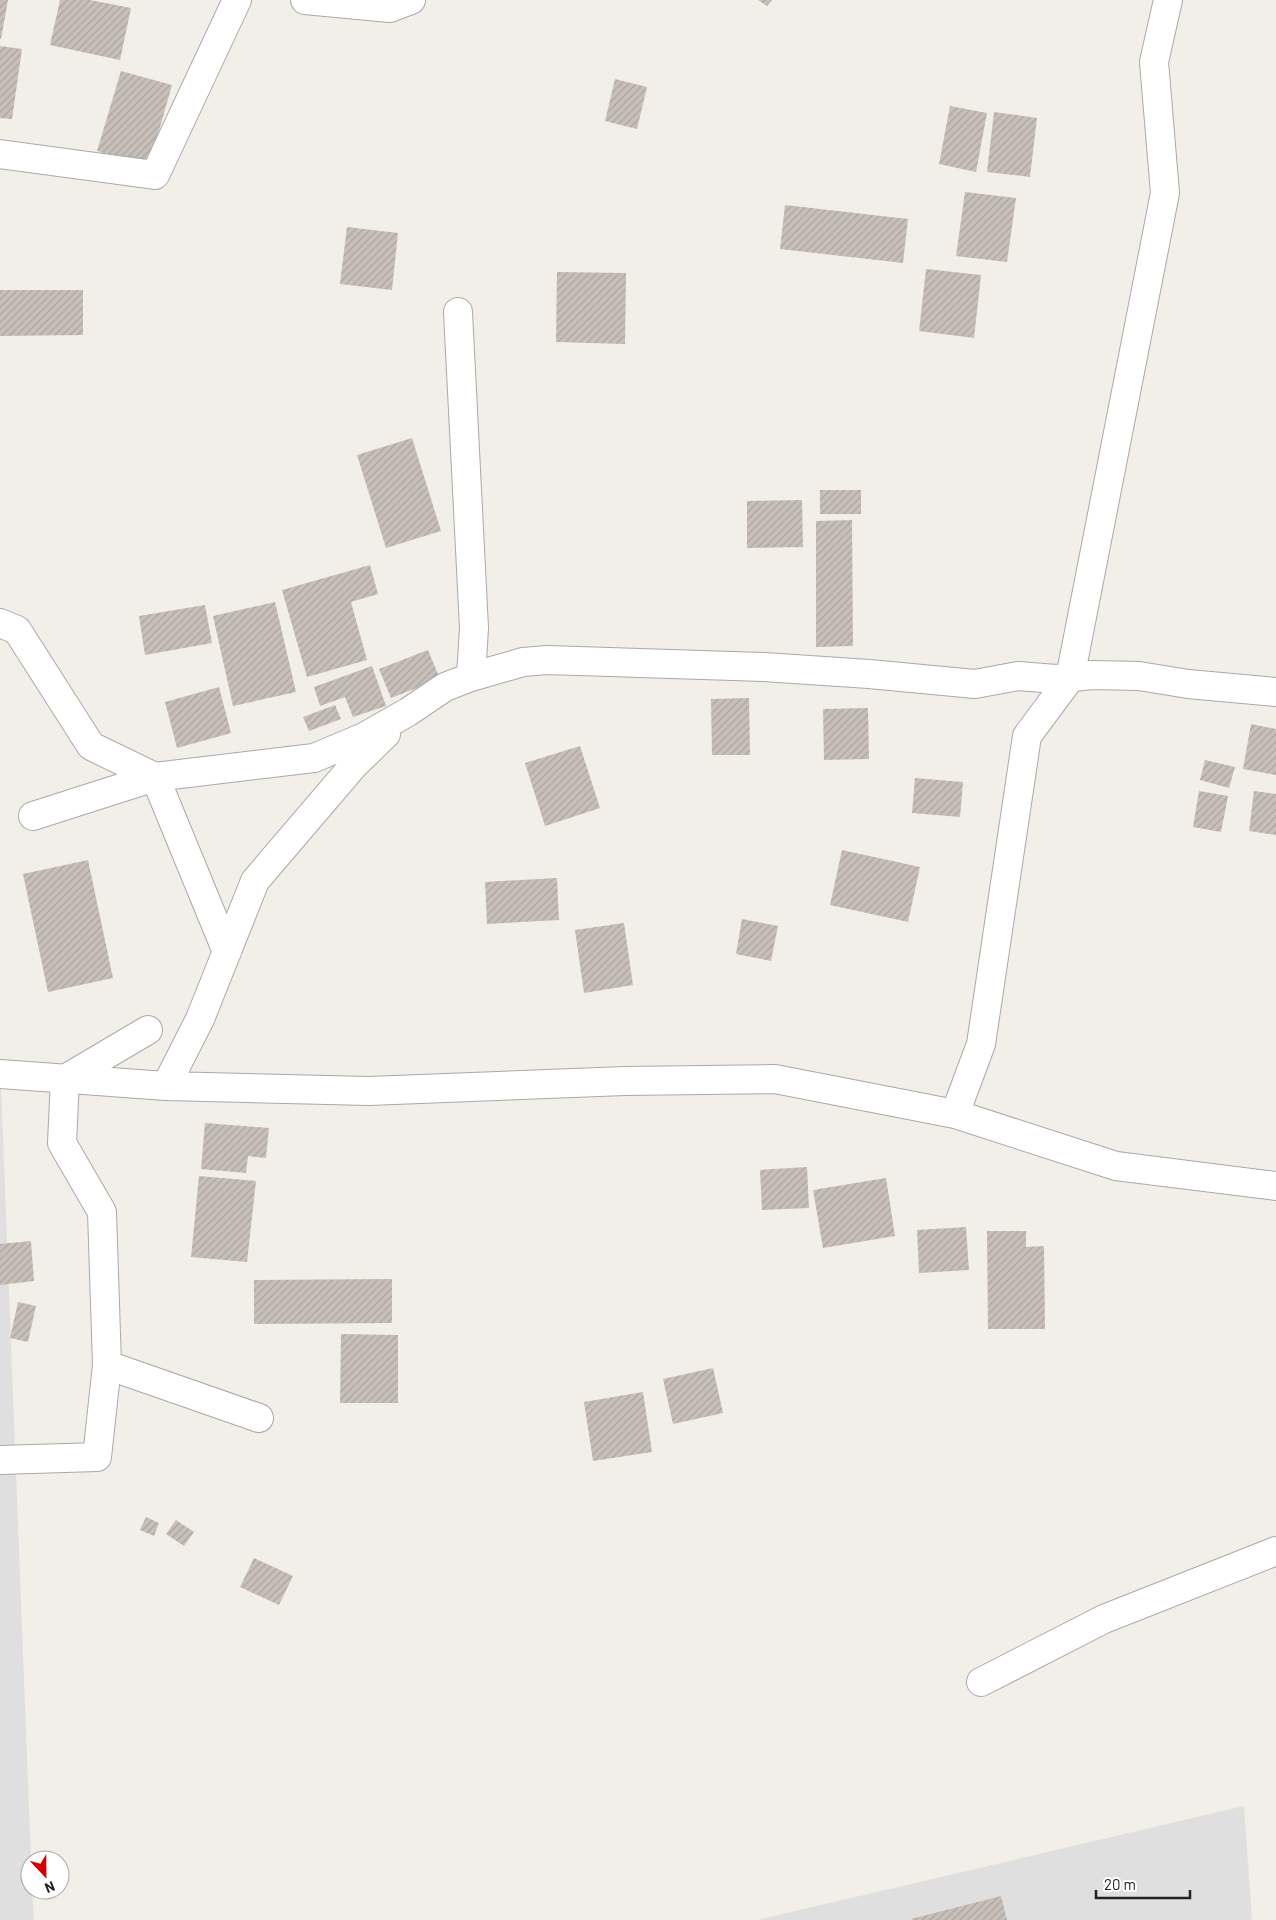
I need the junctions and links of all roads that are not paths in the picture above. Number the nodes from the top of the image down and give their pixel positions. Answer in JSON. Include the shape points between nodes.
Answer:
{"nodes":[{"id":1,"x":236,"y":0,"type":"edge"},
{"id":2,"x":305,"y":0,"type":"edge"},
{"id":3,"x":411,"y":0,"type":"edge"},
{"id":4,"x":1168,"y":0,"type":"edge"},
{"id":5,"x":0,"y":154,"type":"edge"},
{"id":6,"x":458,"y":312,"type":"dead end"},
{"id":7,"x":0,"y":623,"type":"edge"},
{"id":8,"x":471,"y":677,"type":"junction"},
{"id":9,"x":1070,"y":678,"type":"junction"},
{"id":10,"x":1276,"y":692,"type":"edge"},
{"id":11,"x":408,"y":712,"type":"junction"},
{"id":12,"x":155,"y":777,"type":"junction"},
{"id":13,"x":33,"y":816,"type":"dead end"},
{"id":14,"x":227,"y":952,"type":"junction"},
{"id":15,"x":148,"y":1030,"type":"dead end"},
{"id":16,"x":0,"y":1074,"type":"edge"},
{"id":17,"x":65,"y":1079,"type":"junction"},
{"id":18,"x":166,"y":1086,"type":"junction"},
{"id":19,"x":955,"y":1114,"type":"junction"},
{"id":20,"x":1276,"y":1186,"type":"edge"},
{"id":21,"x":107,"y":1365,"type":"junction"},
{"id":22,"x":259,"y":1418,"type":"dead end"},
{"id":23,"x":0,"y":1460,"type":"edge"},
{"id":24,"x":1276,"y":1551,"type":"edge"},
{"id":25,"x":982,"y":1682,"type":"dead end"}],
"edges":[{"from":1,"to":5,"type":"street","via":[[155,175]]},
{"from":2,"to":3,"type":"street","via":[[390,8]]},
{"from":4,"to":9,"type":"street","via":[[1154,62],[1165,193]]},
{"from":6,"to":8,"type":"street","via":[[474,628]]},
{"from":7,"to":12,"type":"street","via":[[17,630],[91,746]]},
{"from":8,"to":9,"type":"street","via":[[523,662],[547,660],[764,667],[975,684],[1018,676]]},
{"from":8,"to":11,"type":"street","via":[[445,687]]},
{"from":9,"to":10,"type":"street","via":[[1139,676]]},
{"from":9,"to":19,"type":"street","via":[[1027,736],[981,1044]]},
{"from":11,"to":12,"type":"street","via":[[364,737],[314,758]]},
{"from":11,"to":14,"type":"street","via":[[354,765],[256,881]]},
{"from":12,"to":13,"type":"street"},
{"from":12,"to":14,"type":"street"},
{"from":14,"to":18,"type":"street","via":[[200,1020]]},
{"from":15,"to":17,"type":"street"},
{"from":16,"to":17,"type":"street"},
{"from":17,"to":18,"type":"street"},
{"from":17,"to":21,"type":"street","via":[[62,1143],[102,1212]]},
{"from":18,"to":19,"type":"street","via":[[369,1091],[775,1079]]},
{"from":19,"to":20,"type":"street","via":[[1116,1166]]},
{"from":21,"to":22,"type":"street"},
{"from":21,"to":23,"type":"street","via":[[97,1457]]},
{"from":24,"to":25,"type":"street","via":[[1104,1620]]}]}
